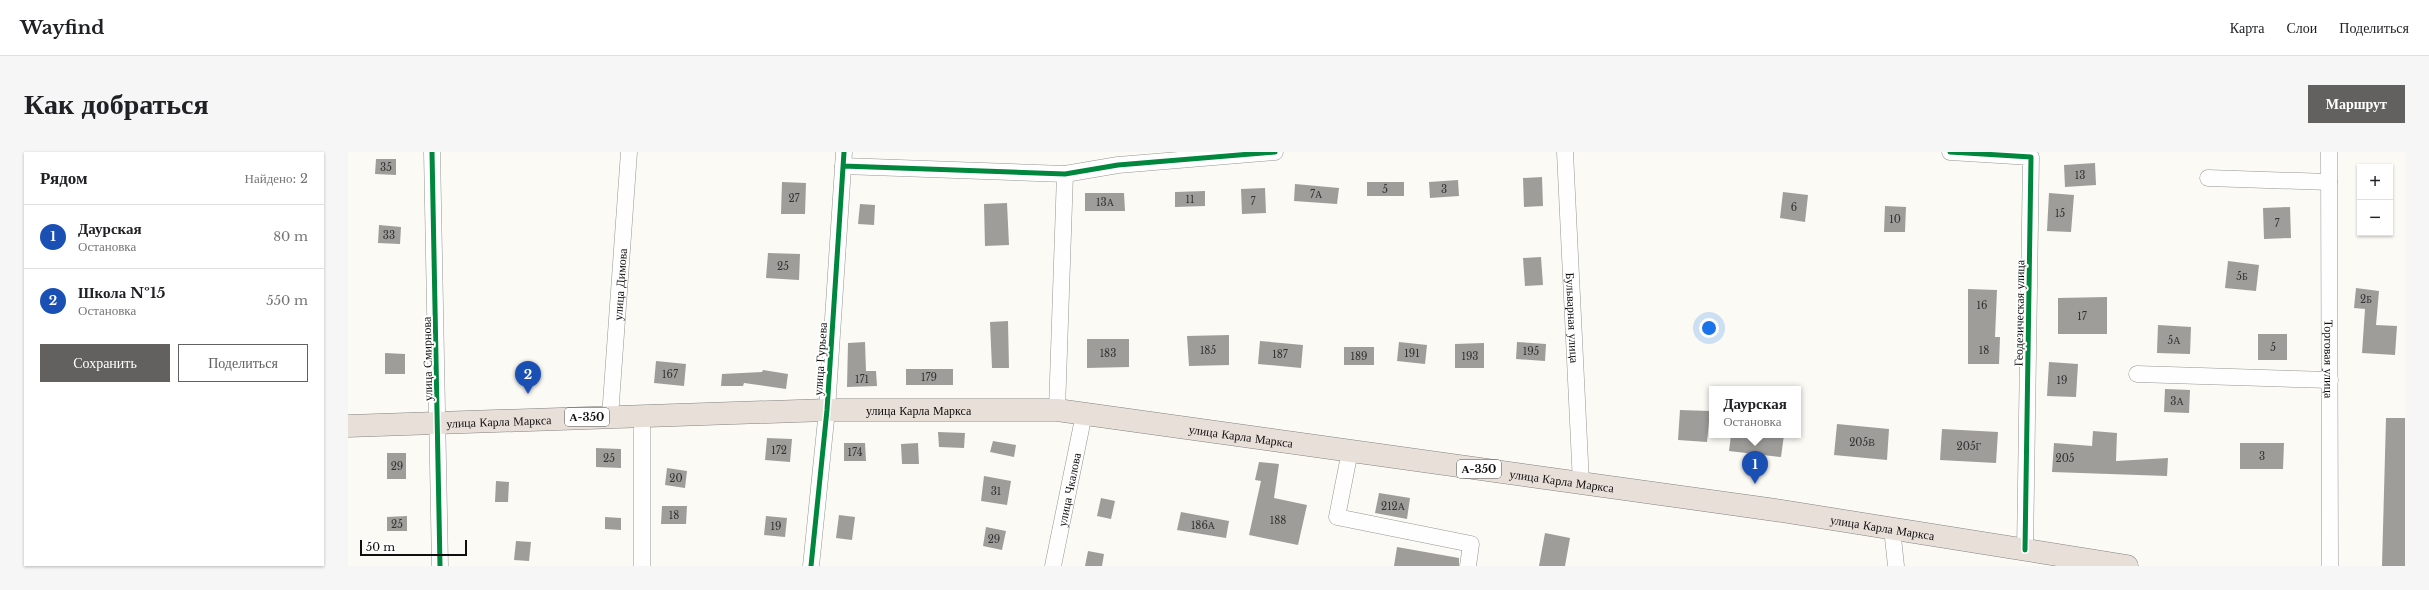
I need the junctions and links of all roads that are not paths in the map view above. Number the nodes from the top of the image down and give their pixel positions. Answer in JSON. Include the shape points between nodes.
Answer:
{"nodes":[{"id":1,"x":432,"y":152,"type":"edge"},
{"id":2,"x":629,"y":152,"type":"edge"},
{"id":3,"x":1275,"y":152,"type":"edge"},
{"id":4,"x":1565,"y":152,"type":"edge"},
{"id":5,"x":1950,"y":152,"type":"edge"},
{"id":6,"x":2329,"y":152,"type":"edge"},
{"id":7,"x":1117,"y":158,"type":"edge"},
{"id":8,"x":844,"y":159,"type":"edge"},
{"id":9,"x":1065,"y":174,"type":"junction"},
{"id":10,"x":2208,"y":178,"type":"dead end"},
{"id":11,"x":2329,"y":182,"type":"junction"},
{"id":12,"x":2137,"y":374,"type":"dead end"},
{"id":13,"x":2330,"y":380,"type":"junction"},
{"id":14,"x":827,"y":410,"type":"junction"},
{"id":15,"x":1057,"y":410,"type":"junction"},
{"id":16,"x":1084,"y":414,"type":"junction"},
{"id":17,"x":642,"y":416,"type":"junction"},
{"id":18,"x":610,"y":417,"type":"junction"},
{"id":19,"x":438,"y":423,"type":"junction"},
{"id":20,"x":348,"y":426,"type":"edge"},
{"id":21,"x":1350,"y":451,"type":"junction"},
{"id":22,"x":1581,"y":483,"type":"junction"},
{"id":23,"x":1892,"y":528,"type":"junction"},
{"id":24,"x":2025,"y":550,"type":"junction"},
{"id":25,"x":440,"y":566,"type":"edge"},
{"id":26,"x":642,"y":566,"type":"edge"},
{"id":27,"x":811,"y":566,"type":"edge"},
{"id":28,"x":1052,"y":566,"type":"edge"},
{"id":29,"x":1468,"y":566,"type":"edge"},
{"id":30,"x":1896,"y":566,"type":"edge"},
{"id":31,"x":2127,"y":566,"type":"edge"},
{"id":32,"x":2330,"y":566,"type":"edge"}],
"edges":[{"from":1,"to":19,"type":"street","name":"улица Смирнова"},
{"from":2,"to":18,"type":"street","name":"улица Димова"},
{"from":3,"to":7,"type":"street"},
{"from":4,"to":22,"type":"street","name":"Бульварная улица"},
{"from":5,"to":24,"type":"street","name":"Геодезическая улица","via":[[2031,157]]},
{"from":6,"to":11,"type":"street","name":"Торговая улица"},
{"from":7,"to":9,"type":"street"},
{"from":8,"to":9,"type":"street"},
{"from":8,"to":14,"type":"street","name":"улица Гурьева"},
{"from":9,"to":15,"type":"street"},
{"from":10,"to":11,"type":"street"},
{"from":11,"to":13,"type":"street","name":"Торговая улица"},
{"from":12,"to":13,"type":"street"},
{"from":13,"to":32,"type":"street","name":"Торговая улица"},
{"from":14,"to":15,"type":"highway","name":"улица Карла Маркса","number":"А-350"},
{"from":14,"to":17,"type":"highway","name":"улица Карла Маркса","number":"А-350"},
{"from":14,"to":27,"type":"street","name":"улица Гурьева"},
{"from":15,"to":16,"type":"highway","name":"улица Карла Маркса","number":"А-350"},
{"from":16,"to":21,"type":"highway","name":"улица Карла Маркса","number":"А-350"},
{"from":16,"to":28,"type":"street","name":"улица Чкалова"},
{"from":17,"to":18,"type":"highway","name":"улица Карла Маркса","number":"А-350"},
{"from":17,"to":26,"type":"street"},
{"from":18,"to":19,"type":"highway","name":"улица Карла Маркса","number":"А-350"},
{"from":19,"to":20,"type":"highway","name":"улица Карла Маркса","number":"А-350"},
{"from":19,"to":25,"type":"street","name":"улица Смирнова"},
{"from":21,"to":22,"type":"highway","name":"улица Карла Маркса","number":"А-350"},
{"from":21,"to":29,"type":"street","via":[[1338,517],[1471,544]]},
{"from":22,"to":23,"type":"highway","name":"улица Карла Маркса","number":"А-350"},
{"from":23,"to":24,"type":"highway","name":"улица Карла Маркса","number":"А-350"},
{"from":23,"to":30,"type":"street"},
{"from":24,"to":31,"type":"highway","name":"улица Карла Маркса","number":"А-350"}]}
